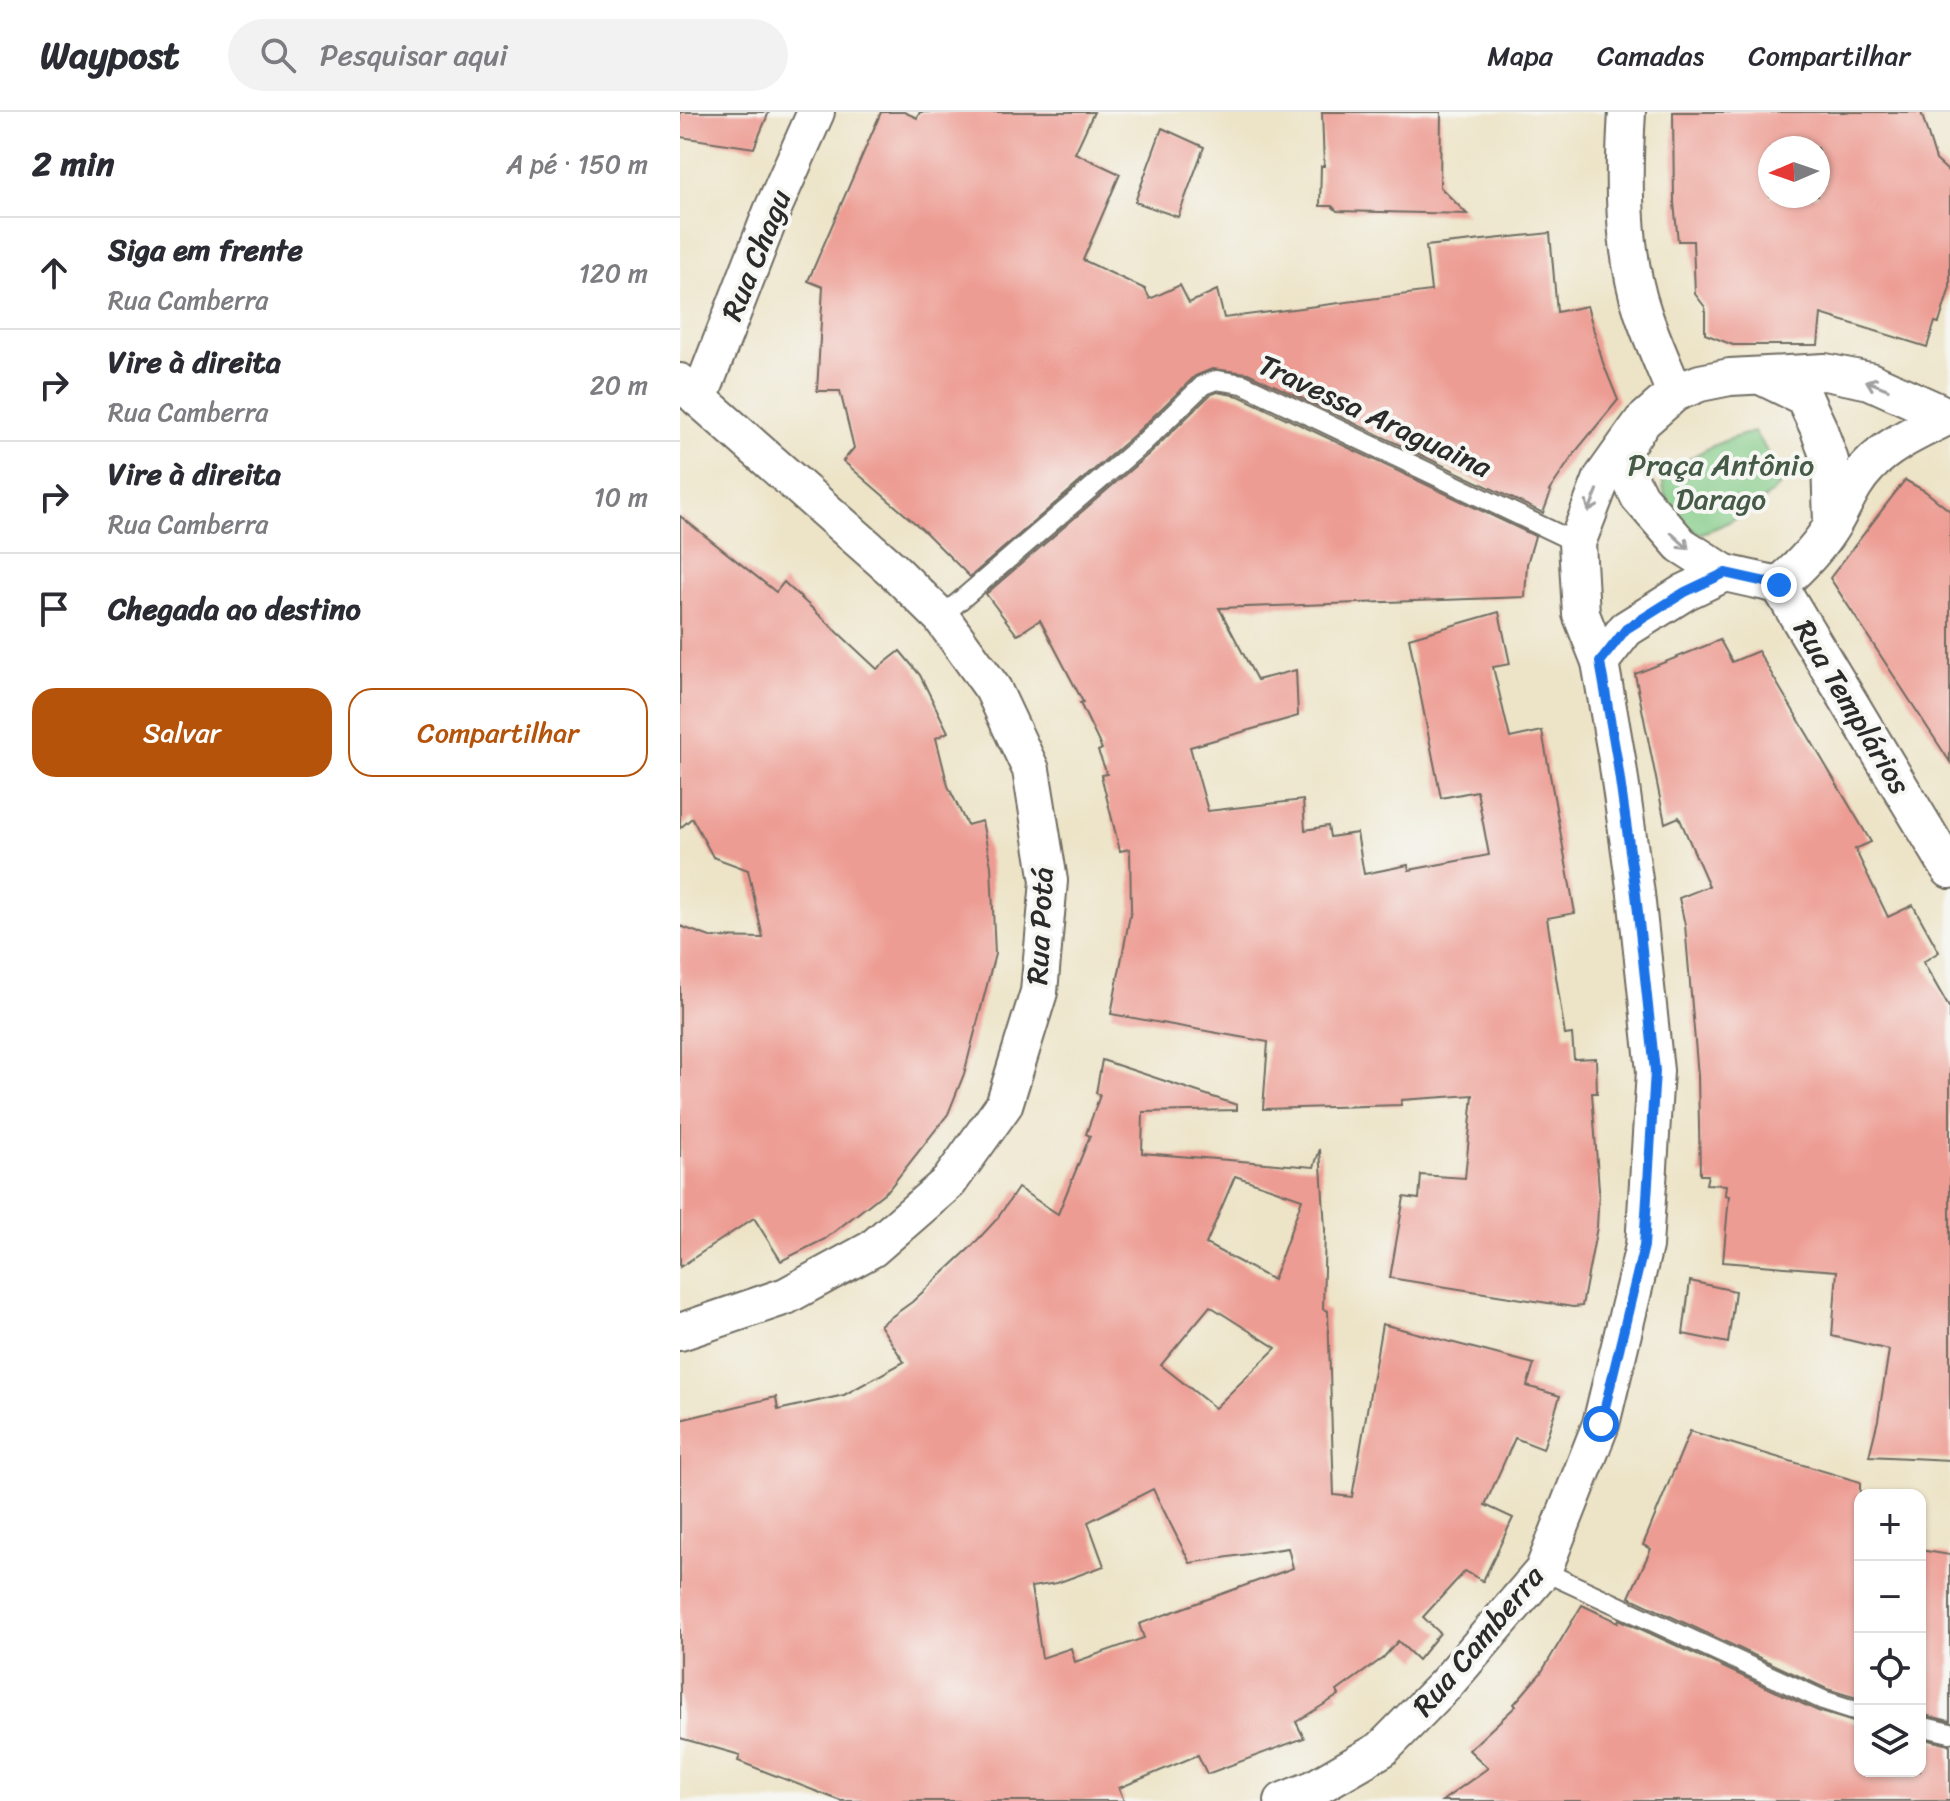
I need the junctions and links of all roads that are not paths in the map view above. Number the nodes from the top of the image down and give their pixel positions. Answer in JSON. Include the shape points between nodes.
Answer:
{"nodes":[{"id":1,"x":816,"y":112,"type":"edge"},
{"id":2,"x":1627,"y":112,"type":"edge"},
{"id":3,"x":1760,"y":375,"type":"junction"},
{"id":4,"x":690,"y":391,"type":"edge"},
{"id":5,"x":1675,"y":393,"type":"junction"},
{"id":6,"x":1949,"y":416,"type":"edge"},
{"id":7,"x":1619,"y":456,"type":"junction"},
{"id":8,"x":1832,"y":525,"type":"junction"},
{"id":9,"x":1577,"y":543,"type":"junction"},
{"id":10,"x":1725,"y":573,"type":"junction"},
{"id":11,"x":1779,"y":585,"type":"junction"},
{"id":12,"x":941,"y":617,"type":"junction"},
{"id":13,"x":1600,"y":662,"type":"junction"},
{"id":14,"x":1950,"y":870,"type":"edge"},
{"id":15,"x":680,"y":1332,"type":"edge"},
{"id":16,"x":1543,"y":1571,"type":"junction"},
{"id":17,"x":1854,"y":1710,"type":"edge"},
{"id":18,"x":1926,"y":1727,"type":"edge"},
{"id":19,"x":1950,"y":1733,"type":"edge"},
{"id":20,"x":1283,"y":1801,"type":"edge"}],
"edges":[{"from":1,"to":4,"type":"street","name":"Rua Chagu"},
{"from":2,"to":5,"type":"street","via":[[1623,175],[1629,246],[1642,311]]},
{"from":3,"to":5,"type":"street","name":"Rua Camberra","via":[[1700,383]]},
{"from":6,"to":3,"type":"street","name":"Rua Camberra","one_way":true,"via":[[1870,381],[1825,372]]},
{"from":3,"to":8,"type":"street","via":[[1804,397],[1814,417],[1830,461]]},
{"from":4,"to":12,"type":"street","name":"Rua Potá"},
{"from":5,"to":7,"type":"street","name":"Rua Camberra","via":[[1642,422]]},
{"from":6,"to":8,"type":"street","name":"Rua Camberra","via":[[1870,464]]},
{"from":7,"to":9,"type":"street","name":"Rua Camberra","one_way":true,"via":[[1602,478]]},
{"from":7,"to":10,"type":"street","one_way":true,"via":[[1639,497],[1681,545]]},
{"from":8,"to":11,"type":"street","name":"Rua Camberra","via":[[1806,562]]},
{"from":9,"to":12,"type":"lane","name":"Travessa Araguaina","via":[[1243,384],[1216,380],[1203,385]]},
{"from":9,"to":13,"type":"street","name":"Rua Camberra","via":[[1581,614]]},
{"from":10,"to":11,"type":"street"},
{"from":10,"to":13,"type":"street","via":[[1626,629]]},
{"from":11,"to":14,"type":"street","name":"Rua Templários"},
{"from":12,"to":15,"type":"street","name":"Rua Potá","via":[[993,689],[1031,770],[1049,881],[1039,992],[1004,1105],[949,1182],[872,1249],[786,1296]]},
{"from":13,"to":16,"type":"street","name":"Rua Camberra","via":[[1636,894],[1655,1071],[1644,1246],[1601,1424]]},
{"from":16,"to":17,"type":"lane"},
{"from":16,"to":20,"type":"street","name":"Rua Camberra","via":[[1382,1749]]},
{"from":18,"to":19,"type":"lane"}]}
